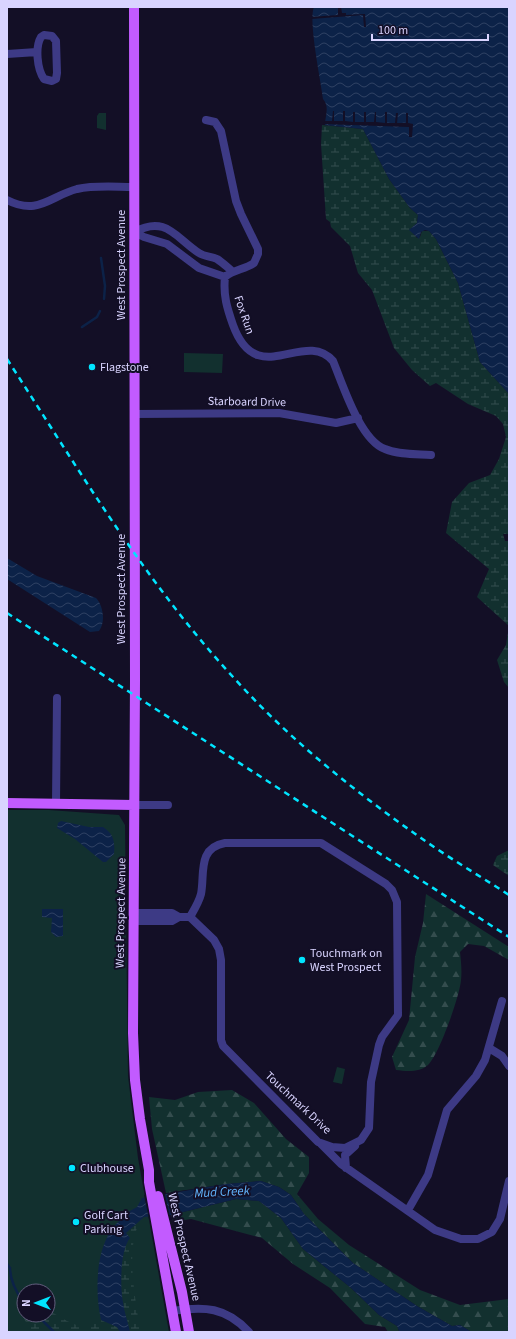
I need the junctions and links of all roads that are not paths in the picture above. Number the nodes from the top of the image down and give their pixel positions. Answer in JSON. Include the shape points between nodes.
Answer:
{"nodes":[{"id":1,"x":134,"y":7,"type":"edge"},
{"id":2,"x":37,"y":52,"type":"junction"},
{"id":3,"x":7,"y":54,"type":"edge"},
{"id":4,"x":206,"y":120,"type":"dead end"},
{"id":5,"x":134,"y":187,"type":"junction"},
{"id":6,"x":7,"y":200,"type":"edge"},
{"id":7,"x":134,"y":232,"type":"junction"},
{"id":8,"x":232,"y":271,"type":"junction"},
{"id":9,"x":225,"y":277,"type":"junction"},
{"id":10,"x":134,"y":414,"type":"junction"},
{"id":11,"x":358,"y":418,"type":"junction"},
{"id":12,"x":431,"y":455,"type":"dead end"},
{"id":13,"x":57,"y":698,"type":"dead end"},
{"id":14,"x":7,"y":803,"type":"edge"},
{"id":15,"x":56,"y":804,"type":"junction"},
{"id":16,"x":134,"y":805,"type":"junction"},
{"id":17,"x":168,"y":805,"type":"dead end"},
{"id":18,"x":134,"y":917,"type":"junction"},
{"id":19,"x":190,"y":917,"type":"junction"},
{"id":20,"x":502,"y":1001,"type":"dead end"},
{"id":21,"x":489,"y":1048,"type":"junction"},
{"id":22,"x":509,"y":1066,"type":"edge"},
{"id":23,"x":318,"y":1142,"type":"junction"},
{"id":24,"x":358,"y":1142,"type":"junction"},
{"id":25,"x":346,"y":1168,"type":"junction"},
{"id":26,"x":509,"y":1182,"type":"edge"},
{"id":27,"x":408,"y":1210,"type":"junction"},
{"id":28,"x":160,"y":1219,"type":"junction"},
{"id":29,"x":185,"y":1309,"type":"junction"},
{"id":30,"x":172,"y":1311,"type":"junction"},
{"id":31,"x":176,"y":1332,"type":"edge"},
{"id":32,"x":189,"y":1332,"type":"edge"},
{"id":33,"x":249,"y":1332,"type":"edge"}],
"edges":[{"from":1,"to":5,"type":"main road","name":"West Prospect Avenue"},
{"from":2,"to":2,"type":"street","via":[[42,76],[46,80],[54,80],[57,74],[57,47],[54,37],[41,37]]},
{"from":2,"to":3,"type":"street"},
{"from":4,"to":8,"type":"street","via":[[214,122],[221,131],[236,201],[258,249],[254,264]]},
{"from":5,"to":6,"type":"street","via":[[91,187],[39,206],[24,206]]},
{"from":5,"to":7,"type":"main road","name":"West Prospect Avenue"},
{"from":7,"to":8,"type":"street","via":[[144,226],[166,227],[198,252],[216,259]]},
{"from":7,"to":9,"type":"street","via":[[168,244],[199,268]]},
{"from":7,"to":10,"type":"main road","name":"West Prospect Avenue"},
{"from":8,"to":9,"type":"street"},
{"from":9,"to":11,"type":"street","name":"Fox Run","via":[[226,306],[245,348],[265,357],[310,350],[325,354],[332,361]]},
{"from":10,"to":11,"type":"street","name":"Starboard Drive","via":[[272,413],[336,423]]},
{"from":10,"to":16,"type":"main road","name":"West Prospect Avenue"},
{"from":11,"to":12,"type":"street","name":"Fox Run","via":[[378,446],[392,452]]},
{"from":13,"to":15,"type":"street"},
{"from":14,"to":15,"type":"main road"},
{"from":15,"to":16,"type":"main road"},
{"from":16,"to":17,"type":"street"},
{"from":16,"to":18,"type":"main road","name":"West Prospect Avenue"},
{"from":18,"to":19,"type":"street","via":[[172,913],[179,917]]},
{"from":18,"to":28,"type":"main road","name":"West Prospect Avenue","via":[[134,1064],[140,1119]]},
{"from":19,"to":23,"type":"street","name":"Touchmark Drive","via":[[211,936],[219,949],[223,1046]]},
{"from":19,"to":24,"type":"street","via":[[200,897],[205,857],[214,847],[225,843],[321,843],[392,890],[398,908],[398,1015],[379,1045],[371,1082],[369,1128]]},
{"from":20,"to":21,"type":"street"},
{"from":21,"to":22,"type":"street","via":[[502,1056]]},
{"from":21,"to":27,"type":"street","via":[[481,1068],[447,1110],[428,1175]]},
{"from":23,"to":24,"type":"street","name":"Touchmark Drive","via":[[345,1148]]},
{"from":23,"to":25,"type":"street"},
{"from":24,"to":25,"type":"street","via":[[345,1155]]},
{"from":25,"to":27,"type":"street"},
{"from":26,"to":27,"type":"street","via":[[497,1226],[486,1236],[478,1239],[449,1236],[435,1230]]},
{"from":28,"to":29,"type":"main road","name":"West Prospect Avenue","via":[[175,1261]]},
{"from":28,"to":30,"type":"main road","name":"West Prospect Avenue"},
{"from":29,"to":30,"type":"street"},
{"from":29,"to":32,"type":"main road","name":"West Prospect Avenue"},
{"from":29,"to":33,"type":"street","via":[[199,1307],[220,1312]]},
{"from":30,"to":31,"type":"main road","name":"West Prospect Avenue"}]}
